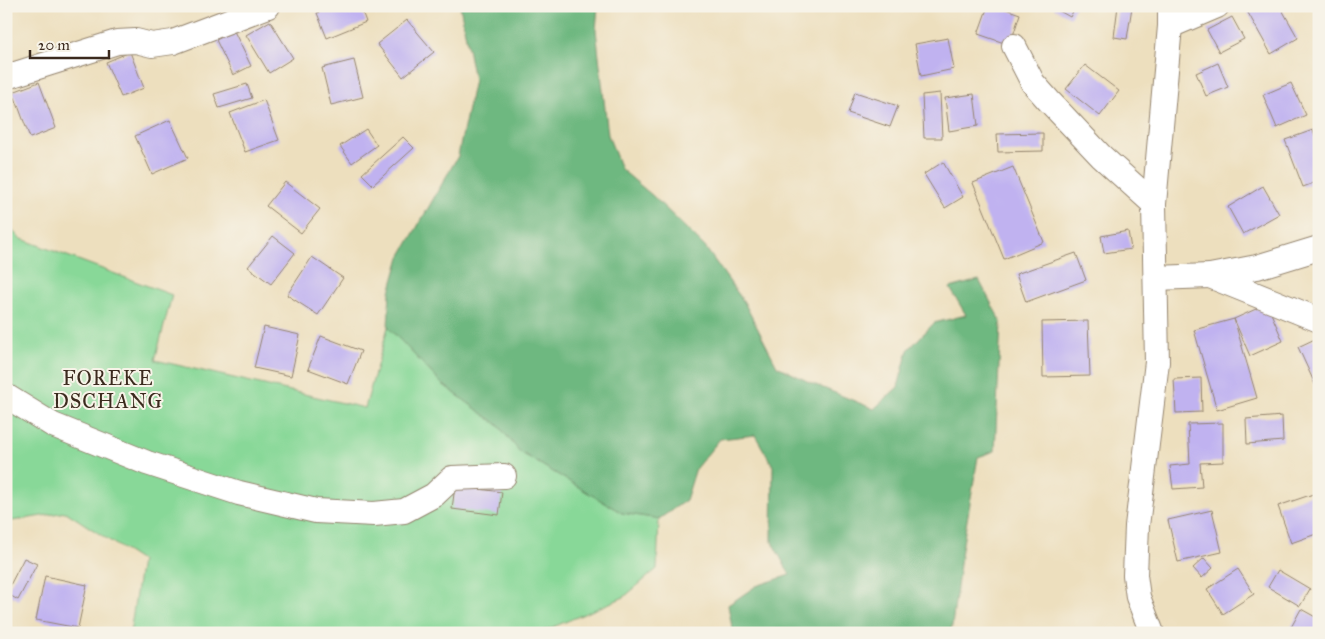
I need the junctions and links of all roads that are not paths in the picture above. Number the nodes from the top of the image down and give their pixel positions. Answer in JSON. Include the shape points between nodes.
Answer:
{"nodes":[{"id":1,"x":268,"y":6,"type":"edge"},
{"id":2,"x":1217,"y":6,"type":"edge"},
{"id":3,"x":1170,"y":16,"type":"edge"},
{"id":4,"x":1014,"y":46,"type":"dead end"},
{"id":5,"x":6,"y":78,"type":"edge"},
{"id":6,"x":1154,"y":204,"type":"junction"},
{"id":7,"x":1319,"y":248,"type":"edge"},
{"id":8,"x":1210,"y":276,"type":"junction"},
{"id":9,"x":1156,"y":278,"type":"junction"},
{"id":10,"x":1319,"y":320,"type":"edge"},
{"id":11,"x":6,"y":396,"type":"edge"},
{"id":12,"x":504,"y":476,"type":"dead end"},
{"id":13,"x":1152,"y":633,"type":"edge"}],
"edges":[{"from":1,"to":5,"type":"street","via":[[173,42],[152,45],[136,41],[117,42]]},
{"from":2,"to":3,"type":"street"},
{"from":3,"to":6,"type":"street"},
{"from":4,"to":6,"type":"street","via":[[1033,83],[1101,156]]},
{"from":6,"to":9,"type":"street"},
{"from":7,"to":8,"type":"street","via":[[1258,267]]},
{"from":8,"to":9,"type":"street"},
{"from":8,"to":10,"type":"street"},
{"from":9,"to":13,"type":"street","via":[[1157,362],[1136,526],[1135,575],[1138,597]]},
{"from":11,"to":12,"type":"street","via":[[53,425],[147,463],[239,494],[316,512],[374,514],[404,511],[434,494],[452,478]]}]}
